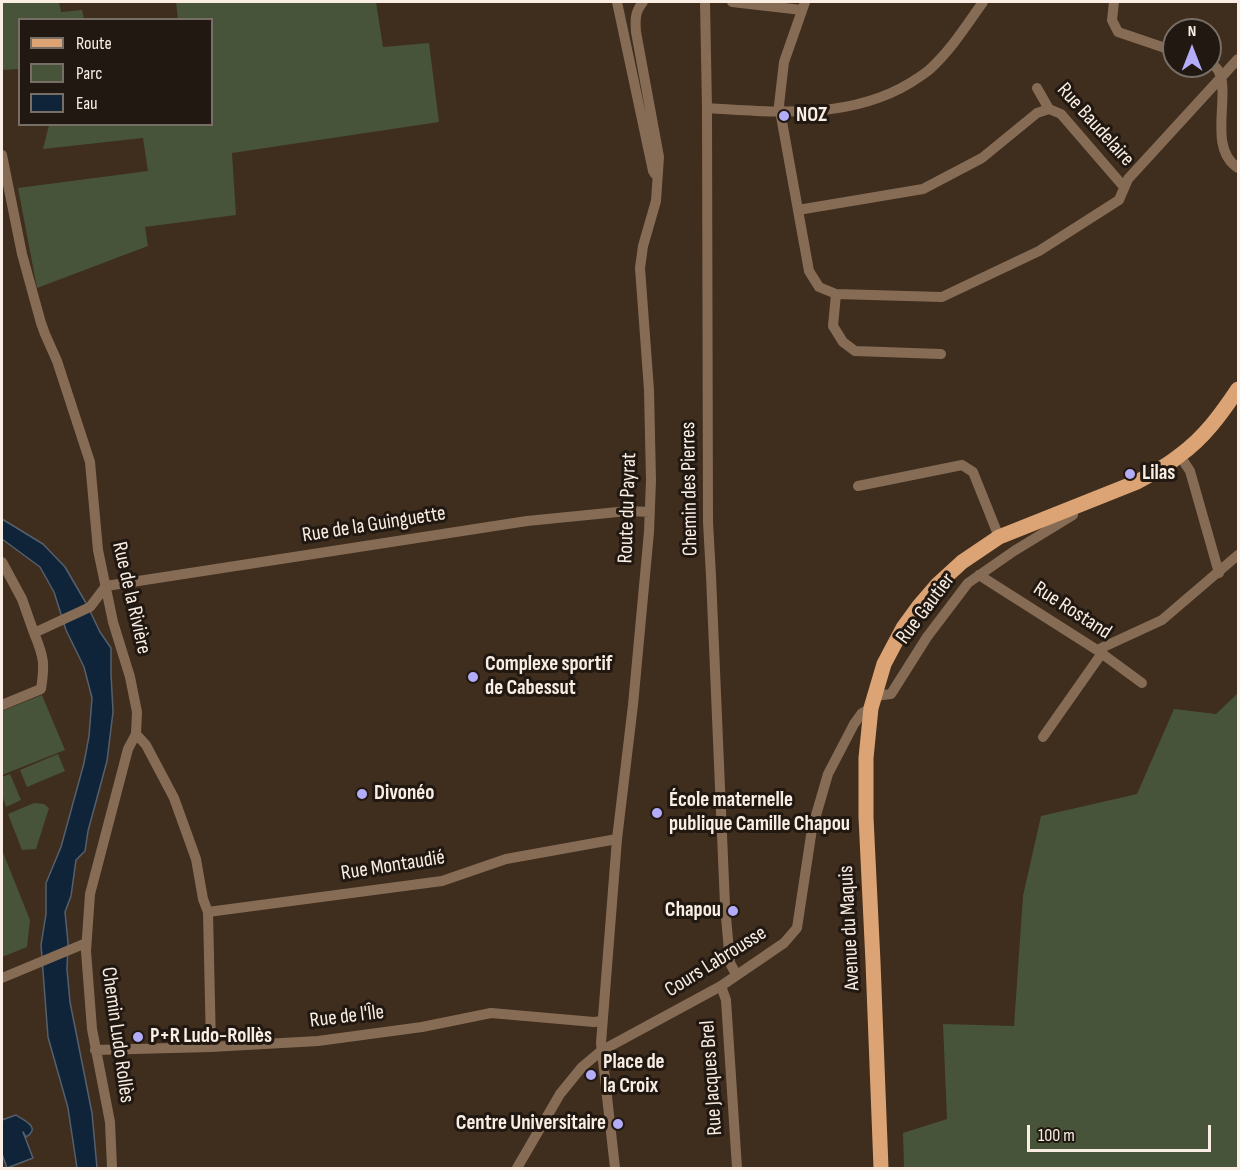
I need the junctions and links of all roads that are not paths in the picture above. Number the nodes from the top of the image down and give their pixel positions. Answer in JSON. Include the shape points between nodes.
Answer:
{"nodes":[{"id":1,"x":617,"y":2,"type":"edge"},
{"id":2,"x":643,"y":2,"type":"edge"},
{"id":3,"x":705,"y":2,"type":"edge"},
{"id":4,"x":732,"y":2,"type":"edge"},
{"id":5,"x":983,"y":2,"type":"edge"},
{"id":6,"x":1114,"y":2,"type":"edge"},
{"id":7,"x":803,"y":6,"type":"edge"},
{"id":8,"x":1162,"y":47,"type":"edge"},
{"id":9,"x":1239,"y":59,"type":"edge"},
{"id":10,"x":1222,"y":71,"type":"edge"},
{"id":11,"x":1224,"y":74,"type":"junction"},
{"id":12,"x":1037,"y":88,"type":"dead end"},
{"id":13,"x":707,"y":108,"type":"junction"},
{"id":14,"x":1049,"y":109,"type":"junction"},
{"id":15,"x":780,"y":111,"type":"junction"},
{"id":16,"x":2,"y":155,"type":"edge"},
{"id":17,"x":1239,"y":168,"type":"edge"},
{"id":18,"x":657,"y":177,"type":"junction"},
{"id":19,"x":1124,"y":187,"type":"junction"},
{"id":20,"x":798,"y":210,"type":"junction"},
{"id":21,"x":836,"y":294,"type":"junction"},
{"id":22,"x":941,"y":354,"type":"dead end"},
{"id":23,"x":1239,"y":389,"type":"edge"},
{"id":24,"x":1180,"y":456,"type":"junction"},
{"id":25,"x":858,"y":486,"type":"dead end"},
{"id":26,"x":1070,"y":508,"type":"junction"},
{"id":27,"x":650,"y":512,"type":"junction"},
{"id":28,"x":999,"y":537,"type":"junction"},
{"id":29,"x":1239,"y":555,"type":"edge"},
{"id":30,"x":2,"y":562,"type":"edge"},
{"id":31,"x":1218,"y":573,"type":"junction"},
{"id":32,"x":979,"y":575,"type":"junction"},
{"id":33,"x":105,"y":586,"type":"junction"},
{"id":34,"x":34,"y":633,"type":"junction"},
{"id":35,"x":1100,"y":652,"type":"junction"},
{"id":36,"x":1142,"y":683,"type":"dead end"},
{"id":37,"x":873,"y":702,"type":"junction"},
{"id":38,"x":2,"y":705,"type":"edge"},
{"id":39,"x":136,"y":734,"type":"junction"},
{"id":40,"x":1043,"y":737,"type":"dead end"},
{"id":41,"x":617,"y":839,"type":"junction"},
{"id":42,"x":208,"y":912,"type":"junction"},
{"id":43,"x":81,"y":945,"type":"junction"},
{"id":44,"x":736,"y":974,"type":"junction"},
{"id":45,"x":2,"y":978,"type":"edge"},
{"id":46,"x":721,"y":986,"type":"junction"},
{"id":47,"x":602,"y":1021,"type":"junction"},
{"id":48,"x":211,"y":1047,"type":"junction"},
{"id":49,"x":95,"y":1050,"type":"junction"},
{"id":50,"x":601,"y":1051,"type":"junction"},
{"id":51,"x":112,"y":1168,"type":"edge"},
{"id":52,"x":517,"y":1168,"type":"edge"},
{"id":53,"x":615,"y":1168,"type":"edge"},
{"id":54,"x":737,"y":1168,"type":"edge"},
{"id":55,"x":881,"y":1168,"type":"edge"}],
"edges":[{"from":1,"to":18,"type":"street"},
{"from":2,"to":18,"type":"street","name":"Route du Payrat","via":[[637,9],[636,32],[659,157]]},
{"from":3,"to":13,"type":"street","name":"Chemin des Pierres"},
{"from":4,"to":7,"type":"street"},
{"from":5,"to":15,"type":"street","via":[[951,48],[927,72],[892,94],[848,107]]},
{"from":6,"to":8,"type":"street","via":[[1112,20],[1118,32]]},
{"from":7,"to":15,"type":"street","via":[[784,62]]},
{"from":9,"to":11,"type":"street"},
{"from":10,"to":11,"type":"street"},
{"from":11,"to":17,"type":"street","via":[[1228,86],[1224,147],[1232,164]]},
{"from":11,"to":19,"type":"street"},
{"from":12,"to":14,"type":"street","name":"Rue Baudelaire"},
{"from":13,"to":15,"type":"street"},
{"from":13,"to":44,"type":"street","name":"Chemin des Pierres","via":[[708,522],[725,905],[730,963]]},
{"from":14,"to":19,"type":"street","name":"Rue Baudelaire","via":[[1061,114]]},
{"from":14,"to":20,"type":"street","via":[[1037,113],[982,158],[923,189]]},
{"from":15,"to":20,"type":"street"},
{"from":16,"to":33,"type":"street","name":"Rue de la Rivière","via":[[41,323],[90,462]]},
{"from":18,"to":27,"type":"street","name":"Route du Payrat","via":[[656,201],[640,268],[649,390]]},
{"from":19,"to":21,"type":"street","via":[[1119,200],[1039,251],[942,297]]},
{"from":20,"to":21,"type":"street","via":[[809,271],[819,287]]},
{"from":21,"to":22,"type":"street","via":[[833,326],[843,342],[855,351]]},
{"from":23,"to":24,"type":"main road","name":"Avenue du Maquis","via":[[1219,417]]},
{"from":24,"to":26,"type":"main road","name":"Avenue du Maquis","via":[[1137,482]]},
{"from":24,"to":31,"type":"street","via":[[1190,471]]},
{"from":25,"to":28,"type":"street","via":[[962,465],[974,472]]},
{"from":26,"to":28,"type":"main road","name":"Avenue du Maquis"},
{"from":26,"to":32,"type":"street","name":"Rue Gautier","via":[[1073,515]]},
{"from":27,"to":33,"type":"street","name":"Rue de la Guinguette","via":[[527,521]]},
{"from":27,"to":41,"type":"street","name":"Route du Payrat"},
{"from":28,"to":37,"type":"main road","name":"Avenue du Maquis","via":[[962,562],[919,606],[884,664]]},
{"from":29,"to":31,"type":"street"},
{"from":30,"to":34,"type":"street","via":[[22,599]]},
{"from":31,"to":35,"type":"street","via":[[1162,620]]},
{"from":32,"to":35,"type":"street","name":"Rue Rostand"},
{"from":32,"to":37,"type":"street","name":"Rue Gautier","via":[[968,583],[927,637],[891,694]]},
{"from":33,"to":34,"type":"street","via":[[90,607]]},
{"from":33,"to":39,"type":"street","name":"Rue de la Rivière","via":[[130,677],[137,712]]},
{"from":34,"to":38,"type":"street","via":[[44,667],[41,689]]},
{"from":35,"to":36,"type":"street","name":"Rue Rostand"},
{"from":35,"to":40,"type":"street"},
{"from":37,"to":44,"type":"street","name":"Cours Labrousse","via":[[854,724],[828,774],[812,829],[797,928],[784,943]]},
{"from":37,"to":55,"type":"main road","name":"Avenue du Maquis","via":[[866,758],[866,817]]},
{"from":39,"to":42,"type":"street","via":[[174,798],[196,859]]},
{"from":39,"to":43,"type":"street","name":"Chemin Ludo Rollès","via":[[128,750],[90,894]]},
{"from":41,"to":42,"type":"street","name":"Rue Montaudié","via":[[506,859],[442,881]]},
{"from":41,"to":47,"type":"street","name":"Route du Payrat"},
{"from":42,"to":48,"type":"street"},
{"from":43,"to":45,"type":"street"},
{"from":43,"to":49,"type":"street","name":"Chemin Ludo Rollès","via":[[86,951]]},
{"from":44,"to":46,"type":"street","name":"Cours Labrousse"},
{"from":46,"to":50,"type":"street","name":"Cours Labrousse"},
{"from":46,"to":54,"type":"street","name":"Rue Jacques Brel","via":[[726,1000]]},
{"from":47,"to":48,"type":"street","name":"Rue de l'Île","via":[[491,1013],[318,1041]]},
{"from":47,"to":50,"type":"street"},
{"from":48,"to":49,"type":"street","name":"Rue de l'Île"},
{"from":49,"to":51,"type":"street","name":"Chemin Ludo Rollès","via":[[110,1122]]},
{"from":50,"to":52,"type":"street","via":[[560,1094]]},
{"from":50,"to":53,"type":"street"}]}
